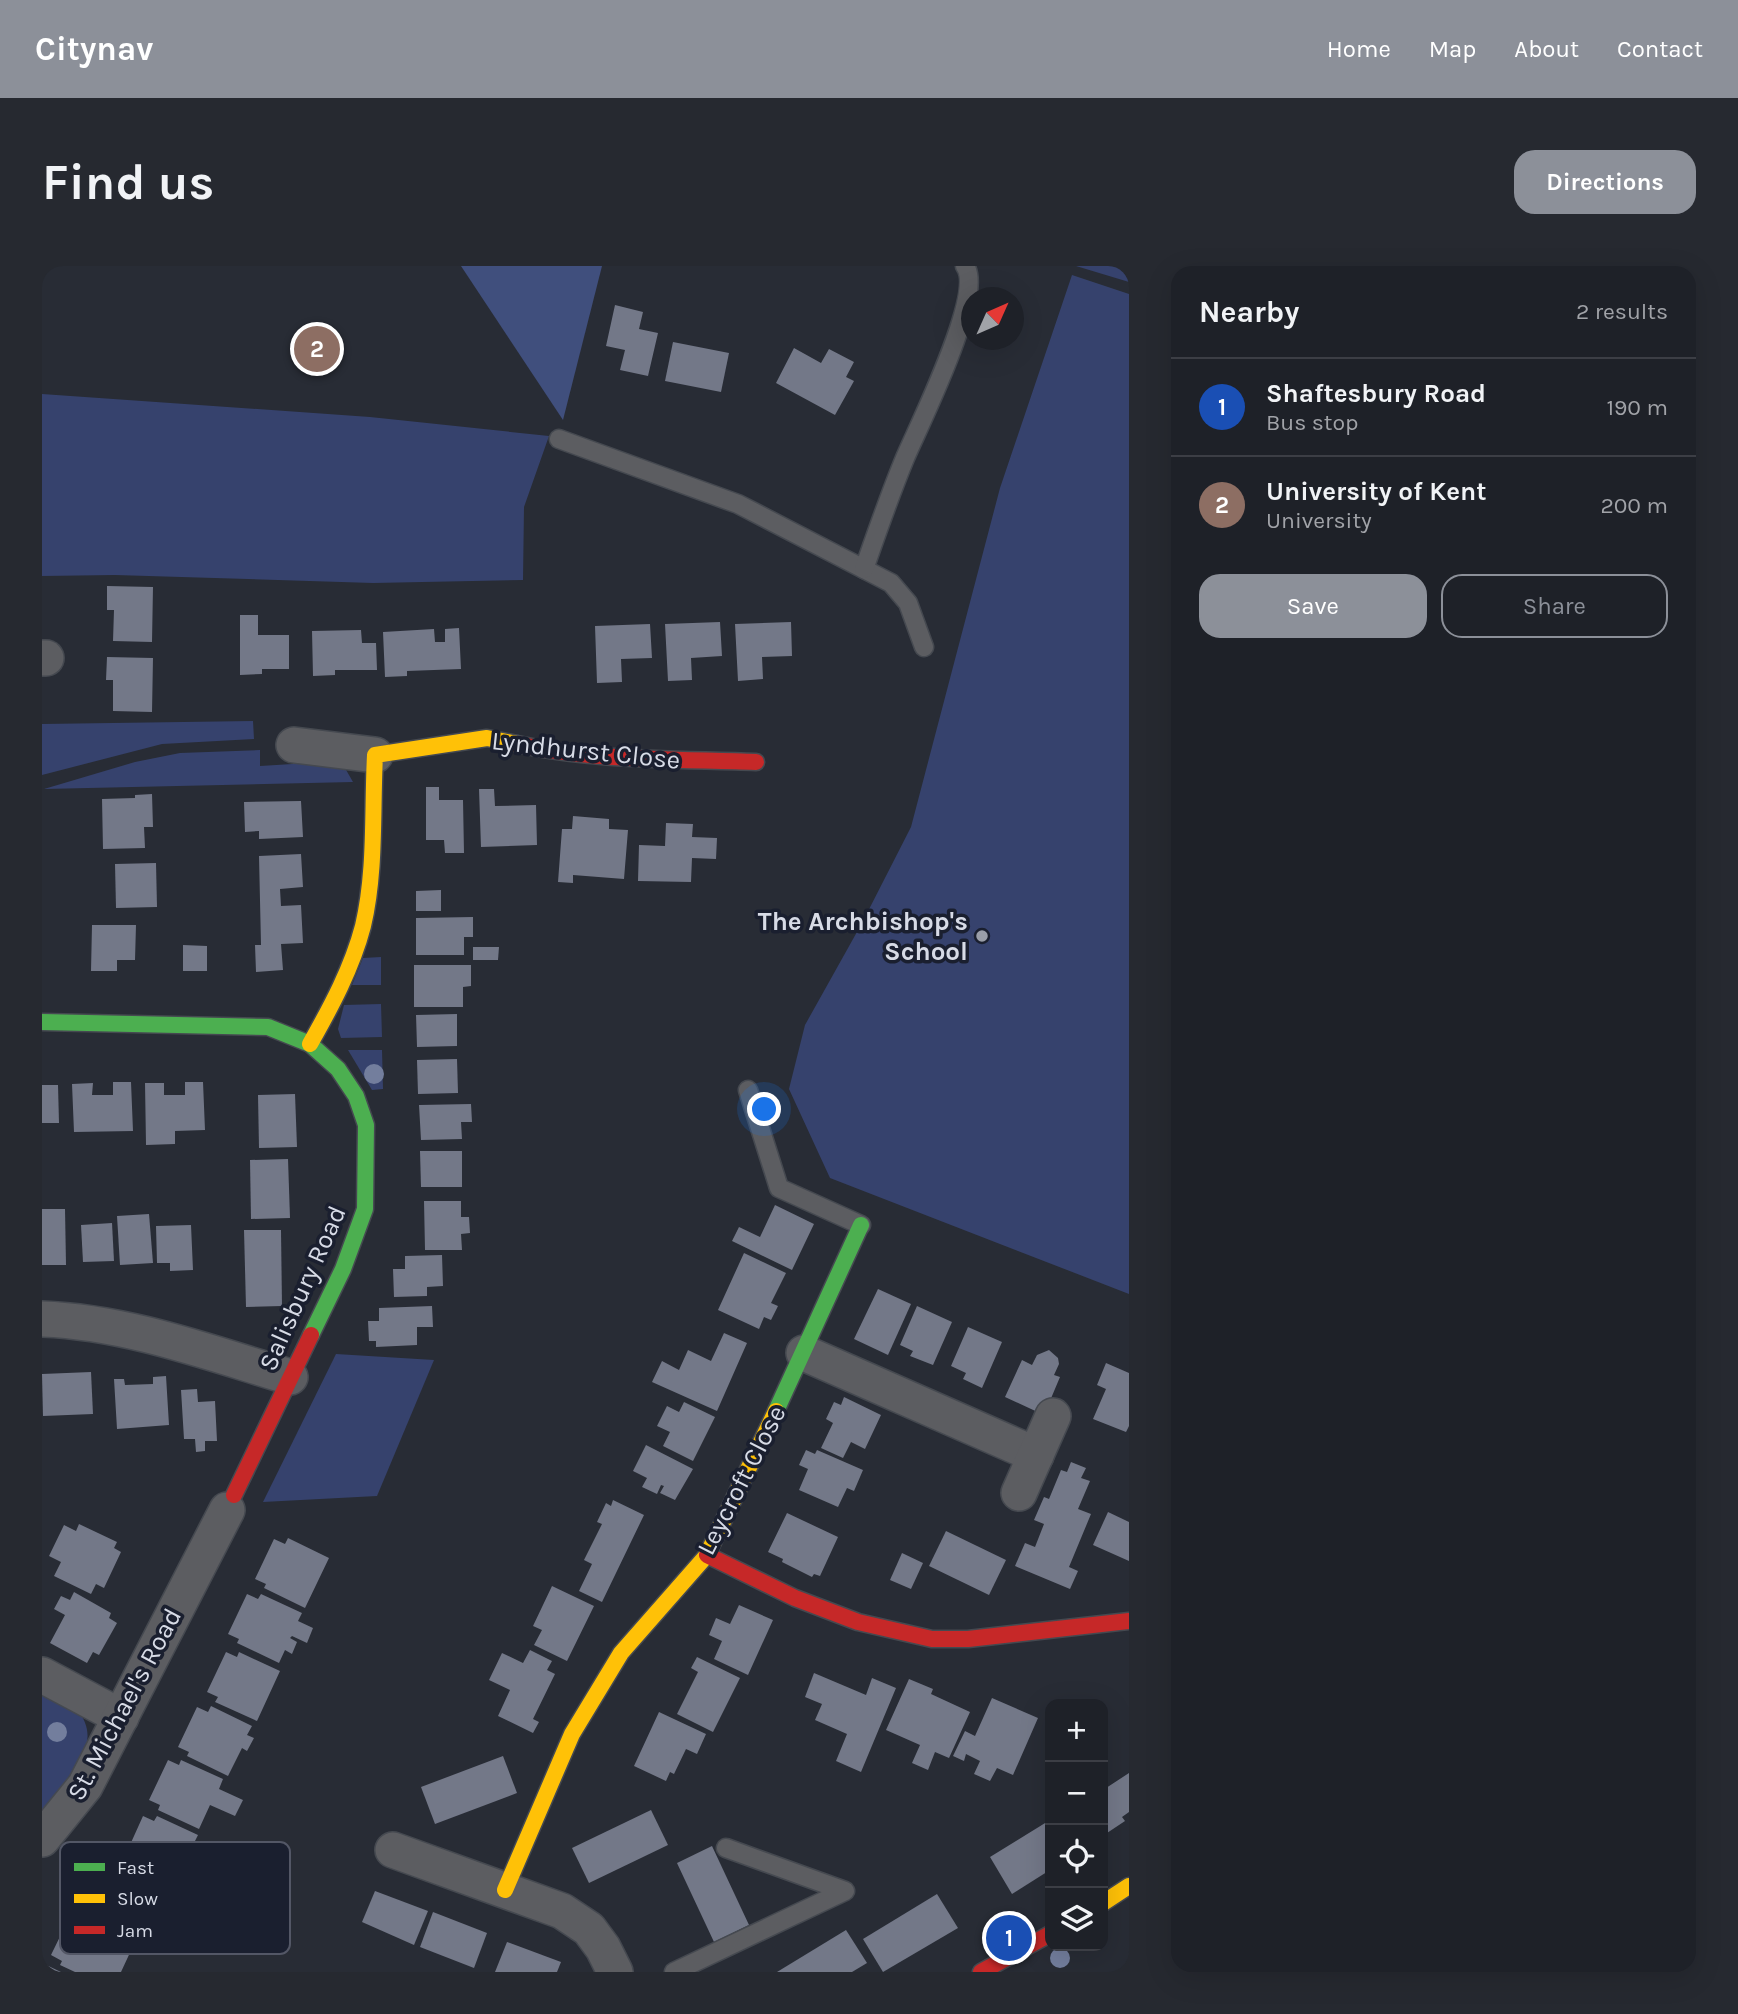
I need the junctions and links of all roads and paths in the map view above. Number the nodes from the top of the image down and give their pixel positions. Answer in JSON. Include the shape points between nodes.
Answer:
{"nodes":[{"id":1,"x":965,"y":266,"type":"edge"},
{"id":2,"x":559,"y":439,"type":"dead end"},
{"id":3,"x":864,"y":569,"type":"junction"},
{"id":4,"x":924,"y":647,"type":"dead end"},
{"id":5,"x":294,"y":745,"type":"dead end"},
{"id":6,"x":375,"y":755,"type":"junction"},
{"id":7,"x":755,"y":762,"type":"dead end"},
{"id":8,"x":42,"y":1021,"type":"edge"},
{"id":9,"x":310,"y":1044,"type":"junction"},
{"id":10,"x":748,"y":1090,"type":"dead end"},
{"id":11,"x":861,"y":1225,"type":"joint"},
{"id":12,"x":42,"y":1319,"type":"edge"},
{"id":13,"x":804,"y":1353,"type":"junction"},
{"id":14,"x":290,"y":1377,"type":"junction"},
{"id":15,"x":1053,"y":1416,"type":"dead end"},
{"id":16,"x":1036,"y":1455,"type":"junction"},
{"id":17,"x":1019,"y":1493,"type":"dead end"},
{"id":18,"x":230,"y":1503,"type":"joint"},
{"id":19,"x":707,"y":1555,"type":"junction"},
{"id":20,"x":1129,"y":1621,"type":"edge"},
{"id":21,"x":42,"y":1675,"type":"edge"},
{"id":22,"x":121,"y":1717,"type":"junction"},
{"id":23,"x":42,"y":1839,"type":"edge"},
{"id":24,"x":726,"y":1848,"type":"dead end"},
{"id":25,"x":393,"y":1850,"type":"dead end"},
{"id":26,"x":1129,"y":1886,"type":"edge"},
{"id":27,"x":505,"y":1890,"type":"junction"},
{"id":28,"x":1108,"y":1900,"type":"edge"},
{"id":29,"x":1045,"y":1937,"type":"edge"},
{"id":30,"x":615,"y":1972,"type":"edge"},
{"id":31,"x":674,"y":1972,"type":"edge"},
{"id":32,"x":981,"y":1972,"type":"edge"}],
"edges":[{"from":1,"to":3,"type":"lane","via":[[969,291],[961,322]]},
{"from":2,"to":3,"type":"lane","via":[[738,504]]},
{"from":3,"to":4,"type":"lane","via":[[891,583],[908,603]]},
{"from":5,"to":6,"type":"street","name":"Lyndhurst Close"},
{"from":6,"to":7,"type":"street","name":"Lyndhurst Close","via":[[487,738],[542,750]]},
{"from":6,"to":9,"type":"street","via":[[366,912],[331,1006]]},
{"from":8,"to":9,"type":"street","name":"Salisbury Road","via":[[268,1027]]},
{"from":9,"to":14,"type":"street","name":"Salisbury Road","via":[[338,1069],[356,1096],[366,1125],[368,1180],[354,1243]]},
{"from":10,"to":11,"type":"lane","via":[[779,1188]]},
{"from":11,"to":13,"type":"street","name":"Leycroft Close"},
{"from":12,"to":14,"type":"street","via":[[130,1331]]},
{"from":13,"to":16,"type":"street"},
{"from":13,"to":19,"type":"street","name":"Leycroft Close"},
{"from":14,"to":18,"type":"street","name":"Salisbury Road"},
{"from":15,"to":16,"type":"street"},
{"from":16,"to":17,"type":"street"},
{"from":18,"to":22,"type":"street","name":"St. Michael's Road","via":[[186,1560]]},
{"from":19,"to":20,"type":"street","via":[[795,1598],[858,1622],[932,1639]]},
{"from":19,"to":27,"type":"street","name":"Leycroft Close","via":[[621,1653],[572,1734]]},
{"from":21,"to":22,"type":"street"},
{"from":22,"to":23,"type":"street","name":"St. Michael's Road","via":[[85,1786]]},
{"from":24,"to":31,"type":"lane","via":[[845,1891]]},
{"from":25,"to":27,"type":"street"},
{"from":26,"to":28,"type":"street"},
{"from":27,"to":30,"type":"street","via":[[580,1921],[603,1948]]},
{"from":29,"to":32,"type":"street"}]}
